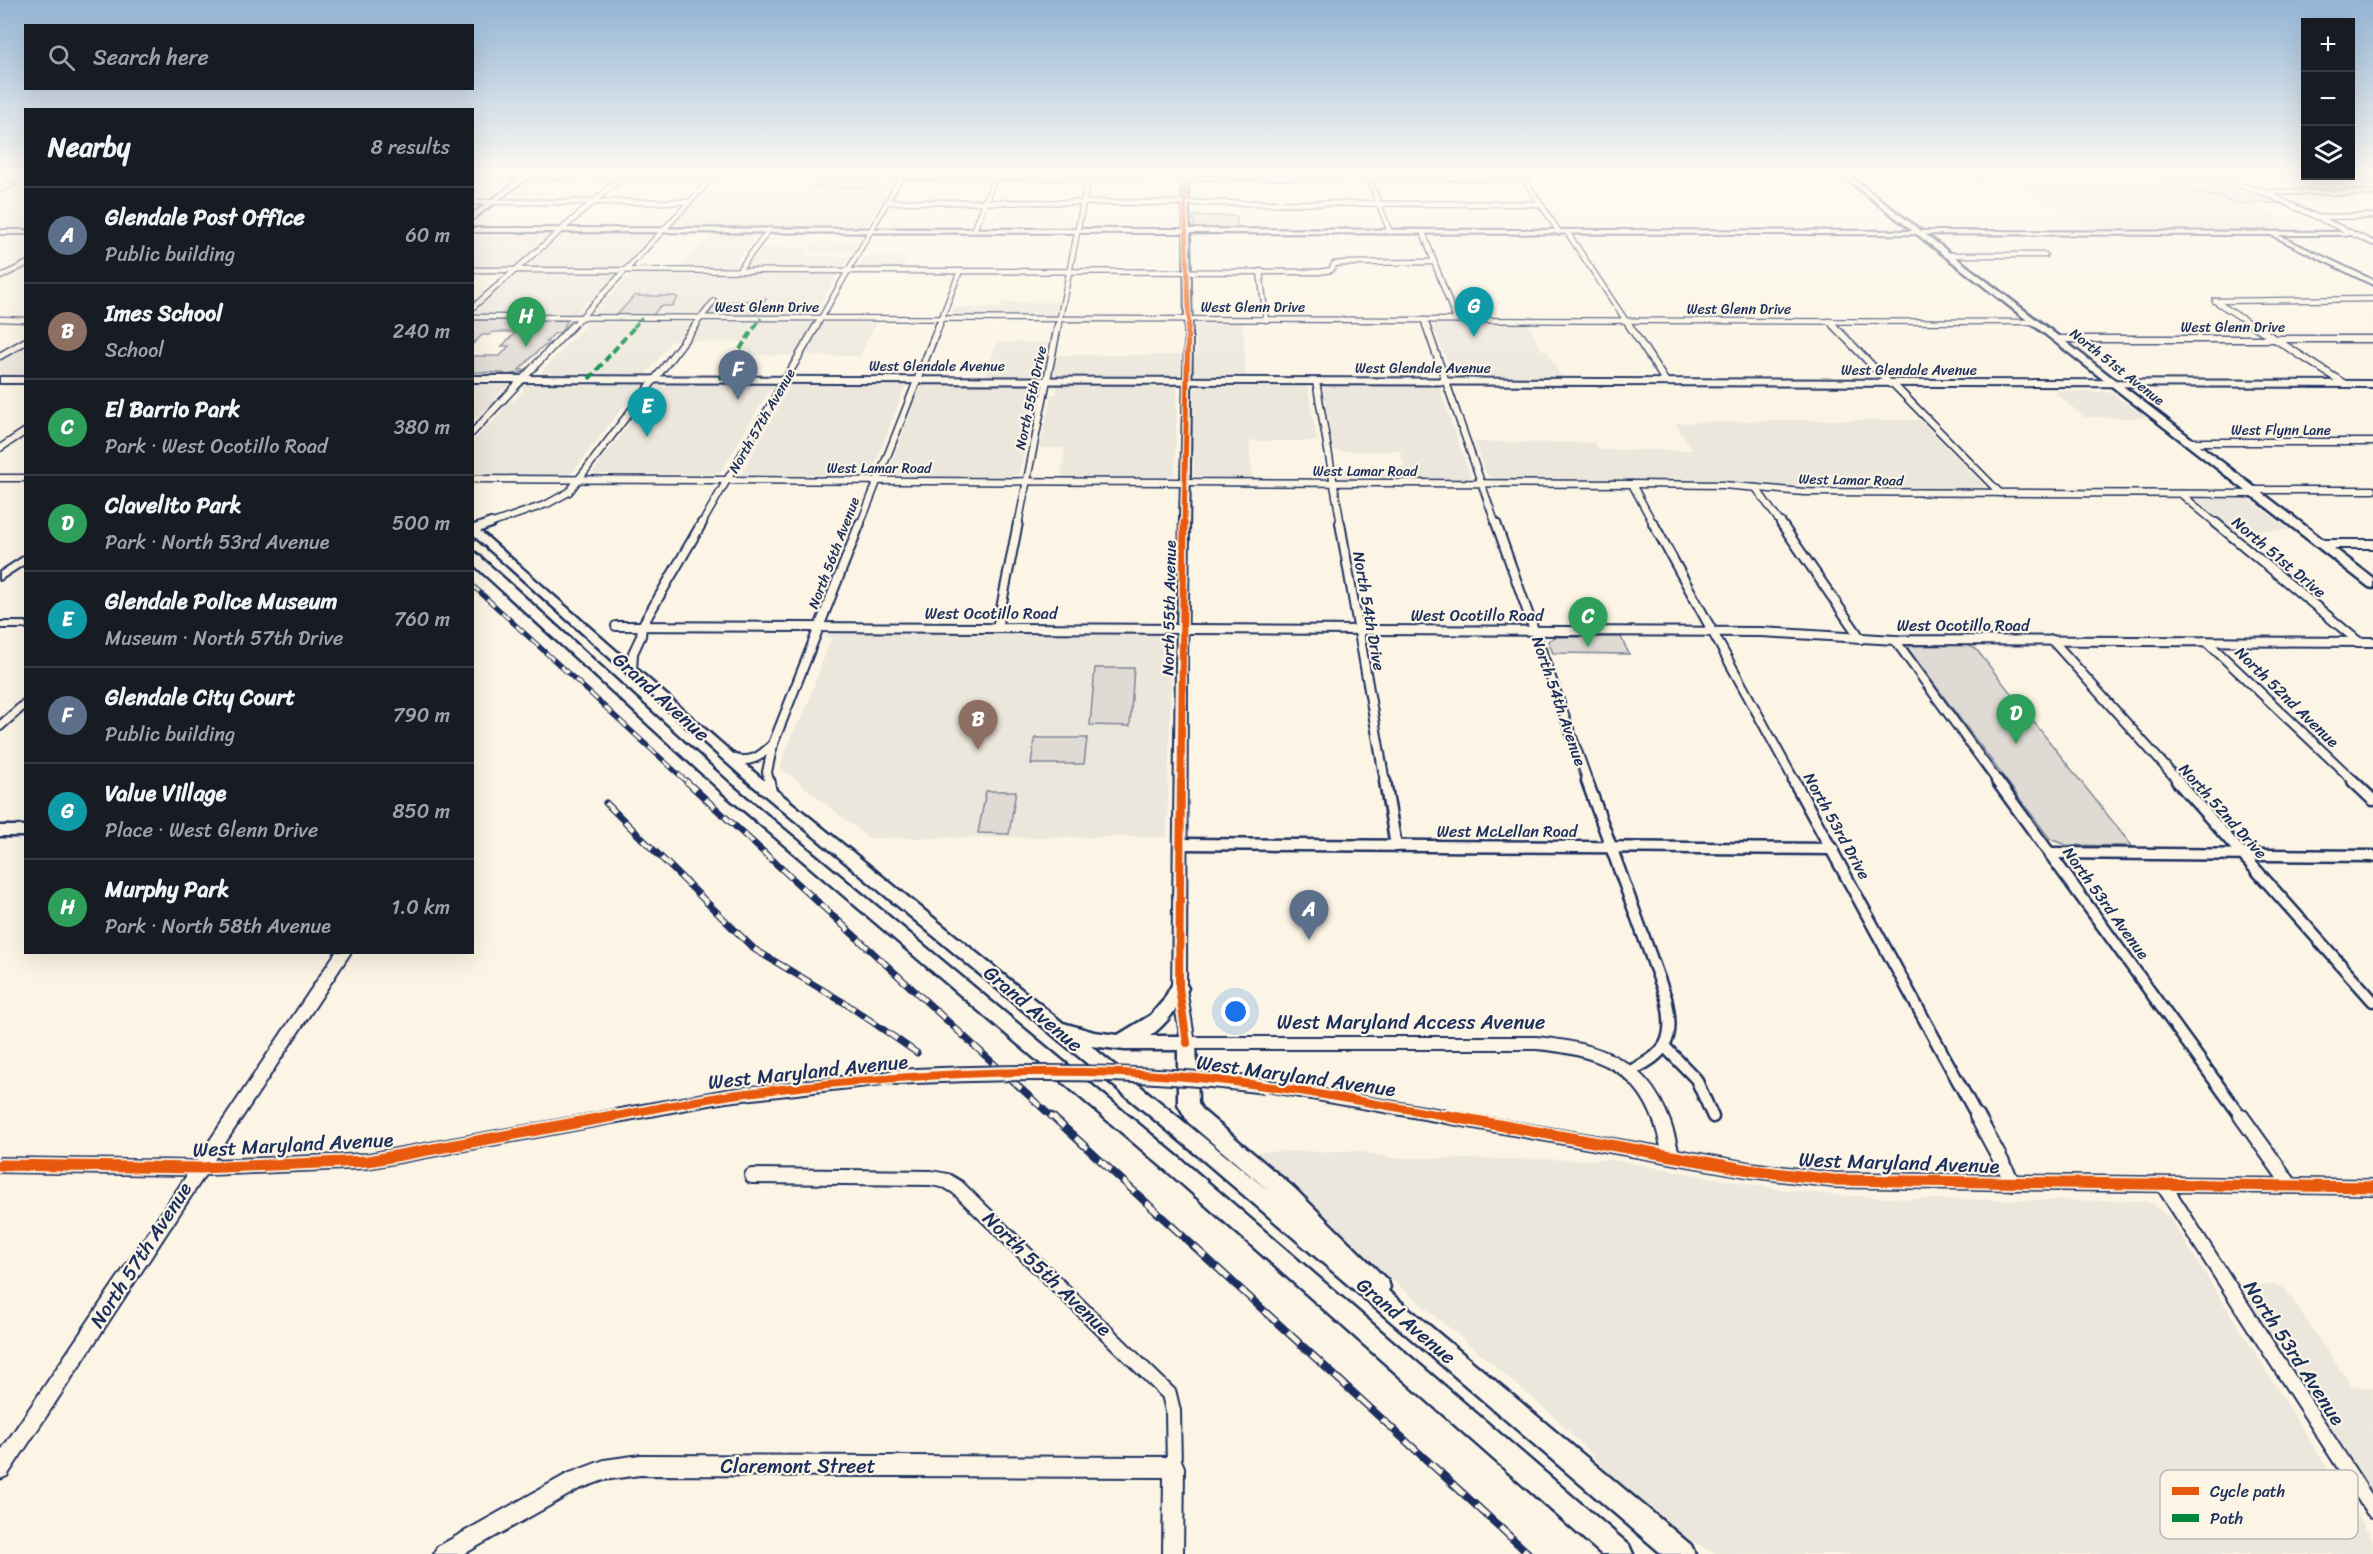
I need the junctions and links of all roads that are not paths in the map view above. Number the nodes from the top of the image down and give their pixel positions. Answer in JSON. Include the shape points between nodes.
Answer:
{"nodes":[{"id":1,"x":542,"y":247,"type":"edge"},
{"id":2,"x":649,"y":247,"type":"edge"},
{"id":3,"x":757,"y":247,"type":"edge"},
{"id":4,"x":862,"y":247,"type":"edge"},
{"id":5,"x":1076,"y":247,"type":"edge"},
{"id":6,"x":1188,"y":247,"type":"edge"},
{"id":7,"x":1429,"y":247,"type":"edge"},
{"id":8,"x":1573,"y":247,"type":"edge"},
{"id":9,"x":1937,"y":247,"type":"edge"},
{"id":10,"x":2299,"y":247,"type":"edge"},
{"id":11,"x":1947,"y":255,"type":"junction"},
{"id":12,"x":2045,"y":255,"type":"dead end"},
{"id":13,"x":1434,"y":261,"type":"junction"},
{"id":14,"x":24,"y":265,"type":"edge"},
{"id":15,"x":474,"y":270,"type":"edge"},
{"id":16,"x":514,"y":270,"type":"junction"},
{"id":17,"x":628,"y":270,"type":"junction"},
{"id":18,"x":739,"y":270,"type":"junction"},
{"id":19,"x":0,"y":271,"type":"edge"},
{"id":20,"x":13,"y":271,"type":"junction"},
{"id":21,"x":24,"y":271,"type":"edge"},
{"id":22,"x":848,"y":271,"type":"junction"},
{"id":23,"x":960,"y":271,"type":"junction"},
{"id":24,"x":1070,"y":271,"type":"junction"},
{"id":25,"x":1188,"y":271,"type":"junction"},
{"id":26,"x":1260,"y":271,"type":"junction"},
{"id":27,"x":0,"y":277,"type":"edge"},
{"id":28,"x":2373,"y":283,"type":"edge"},
{"id":29,"x":2373,"y":299,"type":"edge"},
{"id":30,"x":714,"y":301,"type":"dead end"},
{"id":31,"x":474,"y":306,"type":"edge"},
{"id":32,"x":474,"y":317,"type":"edge"},
{"id":33,"x":581,"y":318,"type":"junction"},
{"id":34,"x":701,"y":318,"type":"junction"},
{"id":35,"x":821,"y":319,"type":"junction"},
{"id":36,"x":941,"y":319,"type":"junction"},
{"id":37,"x":1060,"y":319,"type":"junction"},
{"id":38,"x":0,"y":320,"type":"edge"},
{"id":39,"x":24,"y":320,"type":"edge"},
{"id":40,"x":1188,"y":320,"type":"junction"},
{"id":41,"x":1266,"y":320,"type":"junction"},
{"id":42,"x":1424,"y":320,"type":"junction"},
{"id":43,"x":1456,"y":320,"type":"junction"},
{"id":44,"x":1624,"y":321,"type":"junction"},
{"id":45,"x":1829,"y":321,"type":"junction"},
{"id":46,"x":2033,"y":322,"type":"junction"},
{"id":47,"x":2057,"y":339,"type":"junction"},
{"id":48,"x":2272,"y":339,"type":"junction"},
{"id":49,"x":2373,"y":339,"type":"edge"},
{"id":50,"x":24,"y":342,"type":"edge"},
{"id":51,"x":0,"y":356,"type":"edge"},
{"id":52,"x":474,"y":379,"type":"edge"},
{"id":53,"x":523,"y":379,"type":"junction"},
{"id":54,"x":655,"y":379,"type":"junction"},
{"id":55,"x":0,"y":380,"type":"edge"},
{"id":56,"x":24,"y":380,"type":"edge"},
{"id":57,"x":786,"y":380,"type":"junction"},
{"id":58,"x":917,"y":380,"type":"junction"},
{"id":59,"x":1047,"y":380,"type":"junction"},
{"id":60,"x":1188,"y":381,"type":"junction"},
{"id":61,"x":1316,"y":381,"type":"junction"},
{"id":62,"x":1447,"y":381,"type":"junction"},
{"id":63,"x":1666,"y":382,"type":"junction"},
{"id":64,"x":1891,"y":384,"type":"junction"},
{"id":65,"x":2345,"y":384,"type":"junction"},
{"id":66,"x":2373,"y":384,"type":"edge"},
{"id":67,"x":2115,"y":385,"type":"junction"},
{"id":68,"x":474,"y":431,"type":"edge"},
{"id":69,"x":24,"y":432,"type":"edge"},
{"id":70,"x":2190,"y":442,"type":"junction"},
{"id":71,"x":2373,"y":442,"type":"edge"},
{"id":72,"x":0,"y":448,"type":"edge"},
{"id":73,"x":0,"y":478,"type":"edge"},
{"id":74,"x":24,"y":478,"type":"edge"},
{"id":75,"x":474,"y":479,"type":"edge"},
{"id":76,"x":579,"y":480,"type":"junction"},
{"id":77,"x":727,"y":480,"type":"junction"},
{"id":78,"x":876,"y":480,"type":"junction"},
{"id":79,"x":1026,"y":481,"type":"junction"},
{"id":80,"x":1185,"y":481,"type":"junction"},
{"id":81,"x":1332,"y":483,"type":"junction"},
{"id":82,"x":1482,"y":483,"type":"junction"},
{"id":83,"x":1632,"y":484,"type":"junction"},
{"id":84,"x":1756,"y":488,"type":"junction"},
{"id":85,"x":2373,"y":490,"type":"edge"},
{"id":86,"x":2254,"y":492,"type":"junction"},
{"id":87,"x":2001,"y":493,"type":"junction"},
{"id":88,"x":2181,"y":494,"type":"junction"},
{"id":89,"x":474,"y":529,"type":"edge"},
{"id":90,"x":474,"y":530,"type":"edge"},
{"id":91,"x":2321,"y":544,"type":"junction"},
{"id":92,"x":2373,"y":544,"type":"edge"},
{"id":93,"x":474,"y":558,"type":"edge"},
{"id":94,"x":24,"y":560,"type":"edge"},
{"id":95,"x":0,"y":578,"type":"edge"},
{"id":96,"x":2373,"y":584,"type":"edge"},
{"id":97,"x":0,"y":625,"type":"edge"},
{"id":98,"x":24,"y":625,"type":"edge"},
{"id":99,"x":616,"y":626,"type":"dead end"},
{"id":100,"x":642,"y":626,"type":"junction"},
{"id":101,"x":820,"y":627,"type":"junction"},
{"id":102,"x":997,"y":628,"type":"junction"},
{"id":103,"x":1182,"y":629,"type":"junction"},
{"id":104,"x":1358,"y":629,"type":"junction"},
{"id":105,"x":1534,"y":630,"type":"junction"},
{"id":106,"x":1712,"y":632,"type":"junction"},
{"id":107,"x":1861,"y":639,"type":"junction"},
{"id":108,"x":1895,"y":640,"type":"junction"},
{"id":109,"x":2052,"y":640,"type":"junction"},
{"id":110,"x":2206,"y":641,"type":"junction"},
{"id":111,"x":2359,"y":642,"type":"junction"},
{"id":112,"x":2373,"y":642,"type":"edge"},
{"id":113,"x":632,"y":672,"type":"junction"},
{"id":114,"x":24,"y":705,"type":"edge"},
{"id":115,"x":0,"y":726,"type":"edge"},
{"id":116,"x":773,"y":744,"type":"junction"},
{"id":117,"x":728,"y":756,"type":"junction"},
{"id":118,"x":771,"y":793,"type":"junction"},
{"id":119,"x":2373,"y":800,"type":"edge"},
{"id":120,"x":0,"y":831,"type":"edge"},
{"id":121,"x":24,"y":831,"type":"edge"},
{"id":122,"x":1181,"y":844,"type":"junction"},
{"id":123,"x":1396,"y":846,"type":"junction"},
{"id":124,"x":1612,"y":848,"type":"junction"},
{"id":125,"x":1833,"y":849,"type":"junction"},
{"id":126,"x":2050,"y":853,"type":"junction"},
{"id":127,"x":2242,"y":855,"type":"junction"},
{"id":128,"x":2373,"y":856,"type":"edge"},
{"id":129,"x":343,"y":954,"type":"edge"},
{"id":130,"x":1179,"y":988,"type":"junction"},
{"id":131,"x":2373,"y":1001,"type":"edge"},
{"id":132,"x":1044,"y":1018,"type":"junction"},
{"id":133,"x":1121,"y":1042,"type":"junction"},
{"id":134,"x":1187,"y":1043,"type":"junction"},
{"id":135,"x":1666,"y":1048,"type":"junction"},
{"id":136,"x":1630,"y":1071,"type":"junction"},
{"id":137,"x":1713,"y":1117,"type":"dead end"},
{"id":138,"x":1671,"y":1155,"type":"junction"},
{"id":139,"x":0,"y":1165,"type":"edge"},
{"id":140,"x":199,"y":1168,"type":"junction"},
{"id":141,"x":752,"y":1176,"type":"dead end"},
{"id":142,"x":2013,"y":1184,"type":"junction"},
{"id":143,"x":2163,"y":1186,"type":"junction"},
{"id":144,"x":2290,"y":1186,"type":"junction"},
{"id":145,"x":2373,"y":1187,"type":"edge"},
{"id":146,"x":1434,"y":1345,"type":"junction"},
{"id":147,"x":1174,"y":1467,"type":"junction"},
{"id":148,"x":0,"y":1469,"type":"edge"},
{"id":149,"x":2347,"y":1470,"type":"edge"},
{"id":150,"x":2358,"y":1487,"type":"edge"},
{"id":151,"x":2373,"y":1510,"type":"edge"},
{"id":152,"x":444,"y":1554,"type":"edge"},
{"id":153,"x":1173,"y":1554,"type":"edge"},
{"id":154,"x":1620,"y":1554,"type":"edge"},
{"id":155,"x":1682,"y":1554,"type":"edge"}],
"edges":[{"from":1,"to":16,"type":"street"},
{"from":2,"to":17,"type":"street"},
{"from":3,"to":18,"type":"street"},
{"from":4,"to":22,"type":"street","name":"North 57th Avenue"},
{"from":5,"to":24,"type":"street","name":"North 55th Drive"},
{"from":6,"to":25,"type":"street","name":"North 55th Avenue"},
{"from":7,"to":13,"type":"street"},
{"from":8,"to":44,"type":"street"},
{"from":9,"to":11,"type":"main road","name":"North 51st Avenue"},
{"from":10,"to":28,"type":"street"},
{"from":11,"to":12,"type":"street"},
{"from":11,"to":46,"type":"main road","name":"North 51st Avenue"},
{"from":13,"to":26,"type":"street","via":[[1334,264],[1327,272]]},
{"from":13,"to":43,"type":"street"},
{"from":14,"to":20,"type":"street"},
{"from":15,"to":16,"type":"street"},
{"from":16,"to":17,"type":"street"},
{"from":16,"to":31,"type":"street"},
{"from":17,"to":18,"type":"street"},
{"from":17,"to":33,"type":"street"},
{"from":18,"to":22,"type":"street"},
{"from":19,"to":20,"type":"street"},
{"from":20,"to":21,"type":"street"},
{"from":20,"to":27,"type":"street"},
{"from":22,"to":23,"type":"street"},
{"from":22,"to":35,"type":"street","name":"North 57th Avenue"},
{"from":23,"to":24,"type":"street"},
{"from":23,"to":36,"type":"street","name":"North 56th Avenue"},
{"from":24,"to":25,"type":"street"},
{"from":24,"to":37,"type":"street","name":"North 55th Drive"},
{"from":25,"to":26,"type":"street"},
{"from":25,"to":40,"type":"street","name":"North 55th Avenue"},
{"from":26,"to":41,"type":"street"},
{"from":29,"to":48,"type":"street","via":[[2215,302]]},
{"from":30,"to":34,"type":"street"},
{"from":32,"to":33,"type":"street","name":"West Glenn Drive"},
{"from":33,"to":34,"type":"street","name":"West Glenn Drive"},
{"from":33,"to":53,"type":"street"},
{"from":34,"to":35,"type":"street","name":"West Glenn Drive"},
{"from":34,"to":54,"type":"street"},
{"from":35,"to":36,"type":"street","name":"West Glenn Drive"},
{"from":35,"to":57,"type":"street","name":"North 57th Avenue"},
{"from":36,"to":37,"type":"street","name":"West Glenn Drive"},
{"from":36,"to":58,"type":"street","name":"North 56th Avenue"},
{"from":37,"to":40,"type":"street","name":"West Glenn Drive"},
{"from":37,"to":59,"type":"street","name":"North 55th Drive"},
{"from":38,"to":39,"type":"street"},
{"from":40,"to":41,"type":"street","name":"West Glenn Drive"},
{"from":40,"to":60,"type":"street","name":"North 55th Avenue"},
{"from":41,"to":42,"type":"street","name":"West Glenn Drive"},
{"from":42,"to":43,"type":"street","name":"West Glenn Drive"},
{"from":42,"to":62,"type":"street","name":"North 54th Avenue"},
{"from":43,"to":44,"type":"street","name":"West Glenn Drive"},
{"from":44,"to":45,"type":"street","name":"West Glenn Drive"},
{"from":44,"to":63,"type":"street"},
{"from":45,"to":46,"type":"street","name":"West Glenn Drive"},
{"from":45,"to":64,"type":"street"},
{"from":46,"to":47,"type":"main road","name":"North 51st Avenue"},
{"from":47,"to":48,"type":"street","name":"West Glenn Drive"},
{"from":47,"to":67,"type":"main road","name":"North 51st Avenue"},
{"from":48,"to":49,"type":"street","name":"West Glenn Drive"},
{"from":48,"to":65,"type":"street"},
{"from":50,"to":51,"type":"street"},
{"from":52,"to":53,"type":"main road","name":"West Glendale Avenue"},
{"from":53,"to":54,"type":"main road","name":"West Glendale Avenue"},
{"from":53,"to":68,"type":"street"},
{"from":54,"to":57,"type":"main road","name":"West Glendale Avenue"},
{"from":54,"to":76,"type":"street"},
{"from":55,"to":56,"type":"main road"},
{"from":57,"to":58,"type":"main road","name":"West Glendale Avenue"},
{"from":57,"to":77,"type":"street","name":"North 57th Avenue"},
{"from":58,"to":59,"type":"main road","name":"West Glendale Avenue"},
{"from":58,"to":78,"type":"street","name":"North 56th Avenue"},
{"from":59,"to":60,"type":"main road","name":"West Glendale Avenue"},
{"from":59,"to":79,"type":"street","name":"North 55th Drive"},
{"from":60,"to":61,"type":"main road","name":"West Glendale Avenue"},
{"from":60,"to":80,"type":"street","name":"North 55th Avenue"},
{"from":61,"to":62,"type":"main road","name":"West Glendale Avenue"},
{"from":61,"to":81,"type":"street","name":"North 54th Drive"},
{"from":62,"to":63,"type":"main road","name":"West Glendale Avenue"},
{"from":62,"to":82,"type":"street","name":"North 54th Avenue"},
{"from":63,"to":64,"type":"main road","name":"West Glendale Avenue"},
{"from":64,"to":67,"type":"main road","name":"West Glendale Avenue"},
{"from":64,"to":87,"type":"street"},
{"from":65,"to":66,"type":"main road","name":"West Glendale Avenue"},
{"from":65,"to":67,"type":"main road","name":"West Glendale Avenue"},
{"from":67,"to":70,"type":"main road","name":"North 51st Avenue"},
{"from":69,"to":72,"type":"street"},
{"from":70,"to":71,"type":"street","name":"West Flynn Lane"},
{"from":70,"to":86,"type":"main road","name":"North 51st Avenue"},
{"from":73,"to":74,"type":"street"},
{"from":75,"to":76,"type":"street","name":"West Lamar Road"},
{"from":76,"to":77,"type":"street","name":"West Lamar Road"},
{"from":76,"to":89,"type":"street","via":[[558,499]]},
{"from":77,"to":78,"type":"street","name":"West Lamar Road"},
{"from":77,"to":100,"type":"street","name":"North 57th Avenue"},
{"from":78,"to":79,"type":"street","name":"West Lamar Road"},
{"from":78,"to":101,"type":"street","name":"North 56th Avenue"},
{"from":79,"to":80,"type":"street","name":"West Lamar Road"},
{"from":79,"to":102,"type":"street","name":"North 55th Drive"},
{"from":80,"to":81,"type":"street","name":"West Lamar Road"},
{"from":80,"to":103,"type":"street","name":"North 55th Avenue"},
{"from":81,"to":82,"type":"street","name":"West Lamar Road"},
{"from":81,"to":104,"type":"street","name":"North 54th Drive"},
{"from":82,"to":83,"type":"street","name":"West Lamar Road"},
{"from":82,"to":105,"type":"street","name":"North 54th Avenue"},
{"from":83,"to":84,"type":"street","name":"West Lamar Road"},
{"from":83,"to":106,"type":"street","name":"North 53rd Drive"},
{"from":84,"to":87,"type":"street","name":"West Lamar Road","via":[[1804,492]]},
{"from":84,"to":107,"type":"street"},
{"from":85,"to":86,"type":"street","name":"West Lamar Road"},
{"from":86,"to":88,"type":"street","name":"West Lamar Road"},
{"from":86,"to":91,"type":"main road","name":"North 51st Avenue"},
{"from":87,"to":88,"type":"street","name":"West Lamar Road"},
{"from":88,"to":111,"type":"street","name":"North 51st Drive"},
{"from":90,"to":113,"type":"main road","name":"Grand Avenue"},
{"from":91,"to":92,"type":"street"},
{"from":91,"to":96,"type":"main road","name":"North 51st Avenue"},
{"from":93,"to":154,"type":"main road","name":"Grand Avenue","via":[[726,788],[1191,1180]]},
{"from":94,"to":95,"type":"main road"},
{"from":97,"to":98,"type":"street"},
{"from":99,"to":100,"type":"street","name":"West Ocotillo Road"},
{"from":100,"to":101,"type":"street","name":"West Ocotillo Road"},
{"from":100,"to":113,"type":"street","name":"North 57th Avenue","via":[[633,653]]},
{"from":101,"to":102,"type":"street","name":"West Ocotillo Road"},
{"from":101,"to":116,"type":"street","name":"North 56th Avenue"},
{"from":102,"to":103,"type":"street","name":"West Ocotillo Road"},
{"from":103,"to":104,"type":"street","name":"West Ocotillo Road"},
{"from":103,"to":122,"type":"street","name":"North 55th Avenue"},
{"from":104,"to":105,"type":"street","name":"West Ocotillo Road"},
{"from":104,"to":123,"type":"street","name":"North 54th Drive"},
{"from":105,"to":106,"type":"street","name":"West Ocotillo Road"},
{"from":105,"to":124,"type":"street","name":"North 54th Avenue"},
{"from":106,"to":107,"type":"street","name":"West Ocotillo Road"},
{"from":106,"to":125,"type":"street","name":"North 53rd Drive"},
{"from":107,"to":108,"type":"street","name":"West Ocotillo Road"},
{"from":108,"to":109,"type":"street","name":"West Ocotillo Road"},
{"from":108,"to":126,"type":"street","name":"North 53rd Avenue"},
{"from":109,"to":110,"type":"street","name":"West Ocotillo Road"},
{"from":109,"to":127,"type":"street","name":"North 52nd Drive"},
{"from":110,"to":111,"type":"street","name":"West Ocotillo Road"},
{"from":110,"to":119,"type":"street","name":"North 52nd Avenue"},
{"from":111,"to":112,"type":"street","name":"West Ocotillo Road"},
{"from":113,"to":117,"type":"main road","name":"Grand Avenue"},
{"from":114,"to":115,"type":"street"},
{"from":116,"to":117,"type":"street","via":[[755,760],[743,762]]},
{"from":116,"to":118,"type":"street","name":"North 56th Avenue","via":[[767,772]]},
{"from":117,"to":118,"type":"main road","name":"Grand Avenue"},
{"from":118,"to":132,"type":"main road","name":"Grand Avenue"},
{"from":120,"to":121,"type":"street"},
{"from":122,"to":123,"type":"street","name":"West McLellan Road"},
{"from":122,"to":130,"type":"street","name":"North 55th Avenue"},
{"from":123,"to":124,"type":"street","name":"West McLellan Road"},
{"from":124,"to":125,"type":"street","name":"West McLellan Road"},
{"from":124,"to":135,"type":"street","name":"North 54th Avenue","via":[[1666,998],[1672,1035]]},
{"from":125,"to":142,"type":"street","name":"North 53rd Drive"},
{"from":126,"to":127,"type":"street"},
{"from":126,"to":144,"type":"street","name":"North 53rd Avenue"},
{"from":127,"to":128,"type":"street"},
{"from":127,"to":131,"type":"street","name":"North 52nd Drive"},
{"from":129,"to":140,"type":"street","name":"North 57th Avenue"},
{"from":130,"to":133,"type":"main road","via":[[1158,1021]]},
{"from":130,"to":134,"type":"street","name":"North 55th Avenue"},
{"from":132,"to":133,"type":"main road","via":[[1085,1037]]},
{"from":132,"to":146,"type":"main road","name":"Grand Avenue"},
{"from":133,"to":134,"type":"main road"},
{"from":134,"to":136,"type":"street","name":"West Maryland Access Avenue","via":[[1559,1044],[1599,1054]]},
{"from":134,"to":146,"type":"main road","via":[[1188,1104],[1195,1116],[1326,1231]]},
{"from":135,"to":136,"type":"street","via":[[1649,1063]]},
{"from":135,"to":137,"type":"street","via":[[1688,1066]]},
{"from":136,"to":138,"type":"street","via":[[1656,1104],[1668,1132]]},
{"from":138,"to":140,"type":"street","name":"West Maryland Avenue","bridge":true,"via":[[1230,1081],[1023,1072],[893,1077],[737,1094],[368,1161]]},
{"from":138,"to":142,"type":"street","name":"West Maryland Avenue","via":[[1833,1180]]},
{"from":139,"to":140,"type":"street","name":"West Maryland Avenue"},
{"from":140,"to":148,"type":"street","name":"North 57th Avenue"},
{"from":141,"to":147,"type":"street","name":"North 55th Avenue","via":[[931,1178],[957,1186],[1169,1394]]},
{"from":142,"to":143,"type":"street","name":"West Maryland Avenue"},
{"from":143,"to":144,"type":"street","name":"West Maryland Avenue"},
{"from":143,"to":149,"type":"street","name":"North 53rd Avenue"},
{"from":144,"to":145,"type":"street","name":"West Maryland Avenue"},
{"from":146,"to":155,"type":"main road","name":"Grand Avenue"},
{"from":147,"to":152,"type":"street","name":"Claremont Street","via":[[628,1467],[604,1470],[574,1481]]},
{"from":147,"to":153,"type":"street","name":"North 55th Avenue"},
{"from":150,"to":151,"type":"street","name":"North 53rd Avenue"}]}
